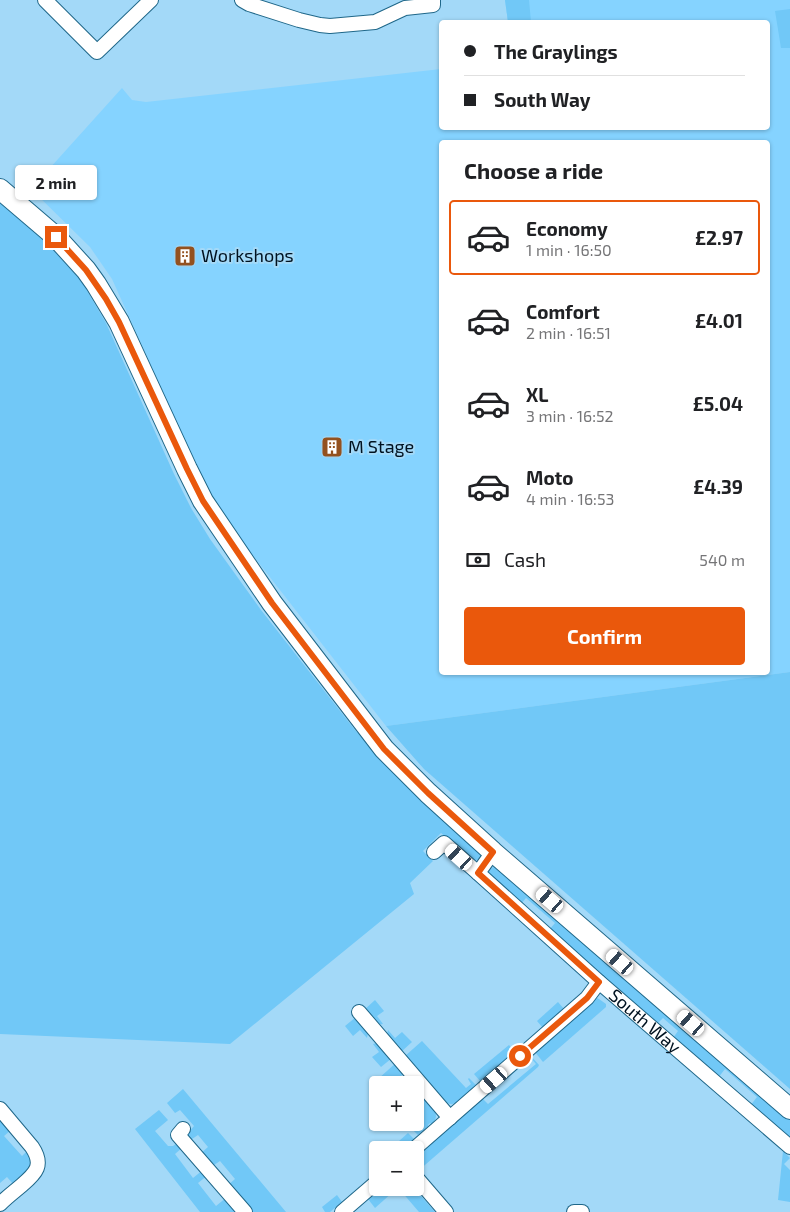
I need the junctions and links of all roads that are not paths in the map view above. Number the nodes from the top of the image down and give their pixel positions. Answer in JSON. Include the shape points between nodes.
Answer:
{"nodes":[{"id":1,"x":45,"y":0,"type":"edge"},
{"id":2,"x":150,"y":0,"type":"edge"},
{"id":3,"x":242,"y":0,"type":"edge"},
{"id":4,"x":433,"y":0,"type":"edge"},
{"id":5,"x":0,"y":189,"type":"edge"},
{"id":6,"x":434,"y":852,"type":"dead end"},
{"id":7,"x":493,"y":852,"type":"junction"},
{"id":8,"x":478,"y":873,"type":"junction"},
{"id":9,"x":599,"y":982,"type":"junction"},
{"id":10,"x":359,"y":1012,"type":"dead end"},
{"id":11,"x":0,"y":1109,"type":"edge"},
{"id":12,"x":790,"y":1109,"type":"edge"},
{"id":13,"x":450,"y":1118,"type":"junction"},
{"id":14,"x":177,"y":1135,"type":"dead end"},
{"id":15,"x":423,"y":1141,"type":"edge"},
{"id":16,"x":790,"y":1148,"type":"edge"},
{"id":17,"x":424,"y":1186,"type":"edge"},
{"id":18,"x":369,"y":1189,"type":"edge"},
{"id":19,"x":0,"y":1204,"type":"edge"},
{"id":20,"x":245,"y":1212,"type":"edge"},
{"id":21,"x":342,"y":1212,"type":"edge"},
{"id":22,"x":446,"y":1212,"type":"edge"},
{"id":23,"x":574,"y":1212,"type":"edge"},
{"id":24,"x":582,"y":1212,"type":"edge"}],
"edges":[{"from":1,"to":2,"type":"street","via":[[97,52]]},
{"from":3,"to":4,"type":"street","via":[[299,20],[330,26],[375,22],[405,8],[433,5]]},
{"from":5,"to":7,"type":"street","name":"South Way","via":[[56,237],[101,292],[119,322],[203,501],[272,603],[384,749]]},
{"from":6,"to":8,"type":"street","name":"South Way","via":[[444,843]]},
{"from":7,"to":8,"type":"street"},
{"from":7,"to":12,"type":"street","name":"South Way"},
{"from":8,"to":9,"type":"street","name":"South Way"},
{"from":9,"to":13,"type":"street","via":[[587,998]]},
{"from":9,"to":16,"type":"street","name":"South Way"},
{"from":10,"to":13,"type":"street"},
{"from":11,"to":19,"type":"street","via":[[36,1152],[38,1159],[34,1175]]},
{"from":13,"to":15,"type":"street"},
{"from":14,"to":20,"type":"street"},
{"from":17,"to":22,"type":"street"},
{"from":18,"to":21,"type":"street"},
{"from":23,"to":24,"type":"street"}]}
